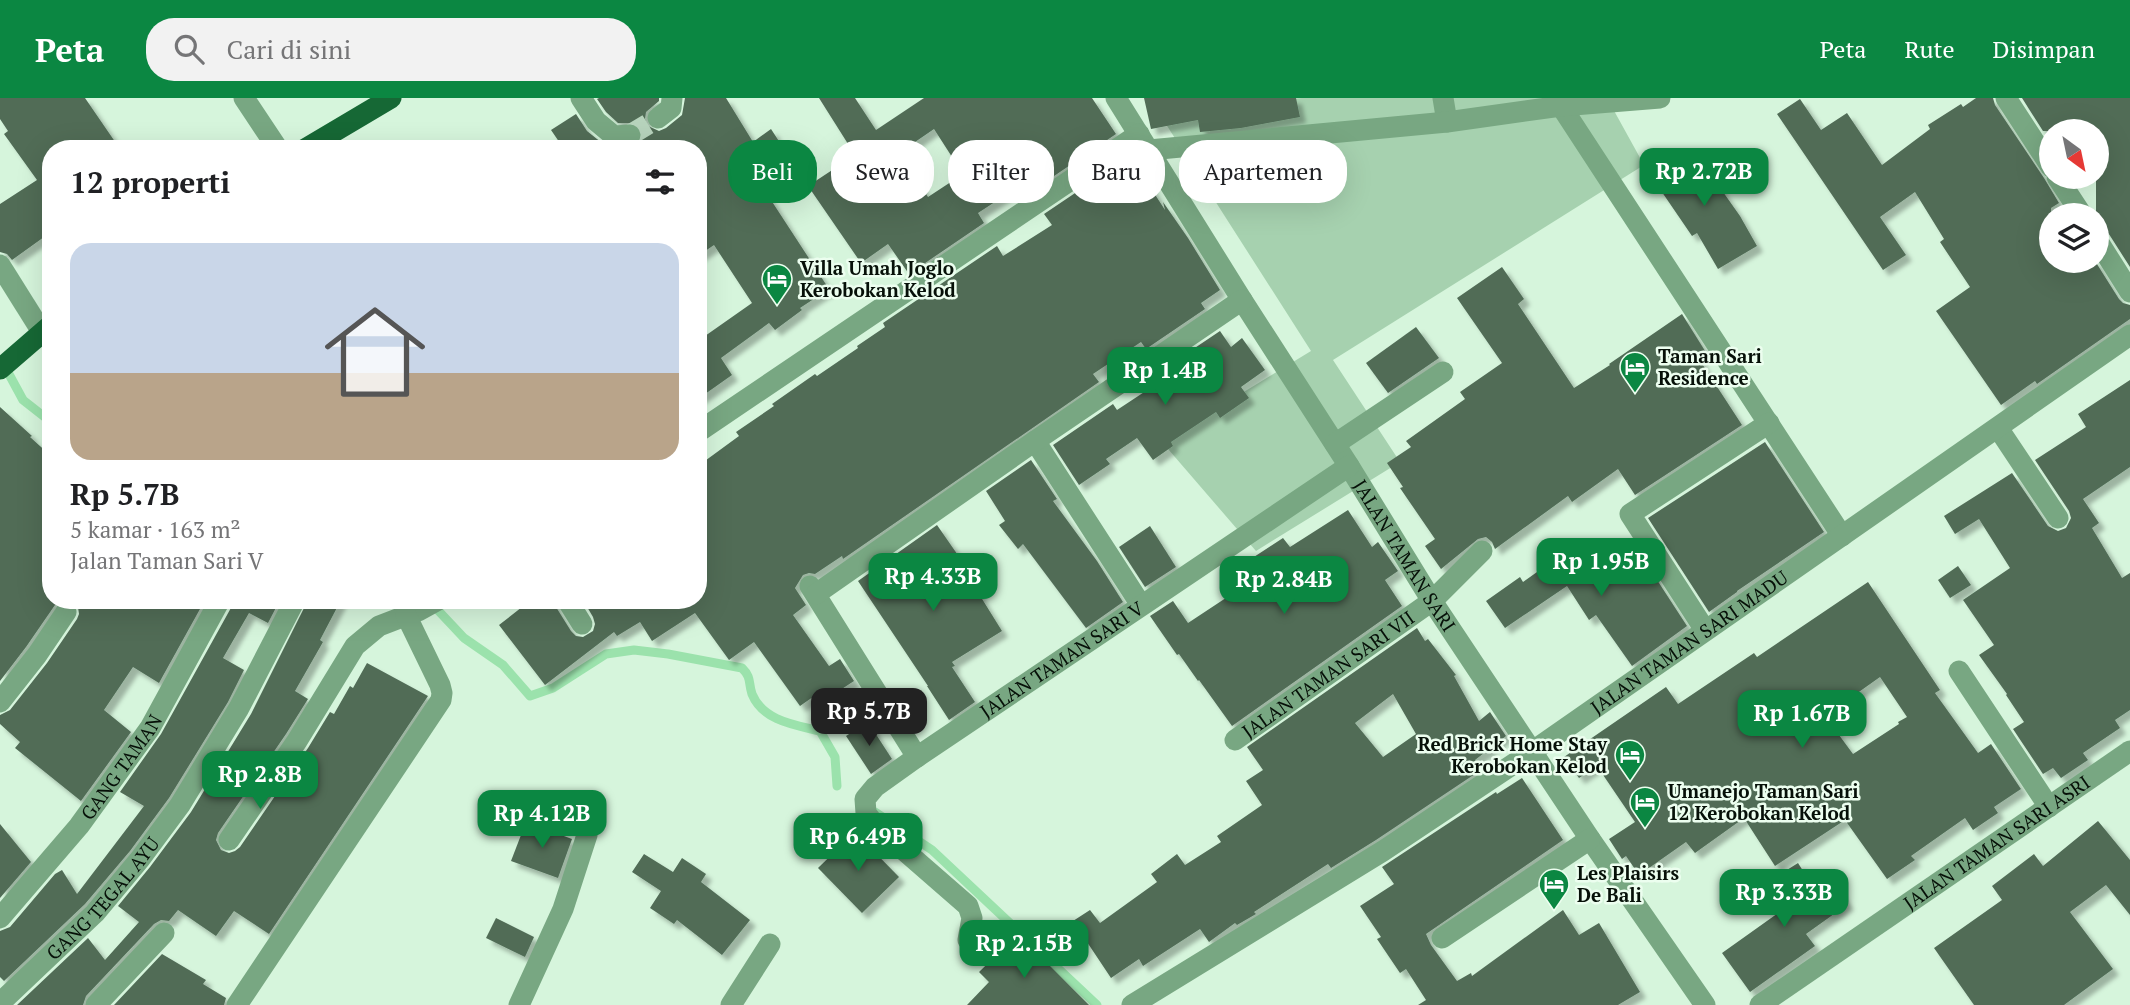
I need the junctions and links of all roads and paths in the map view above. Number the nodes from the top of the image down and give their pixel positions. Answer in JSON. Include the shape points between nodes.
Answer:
{"nodes":[{"id":1,"x":244,"y":98,"type":"edge"},
{"id":2,"x":391,"y":98,"type":"edge"},
{"id":3,"x":580,"y":98,"type":"edge"},
{"id":4,"x":672,"y":98,"type":"edge"},
{"id":5,"x":1116,"y":98,"type":"edge"},
{"id":6,"x":1443,"y":98,"type":"edge"},
{"id":7,"x":1660,"y":98,"type":"edge"},
{"id":8,"x":2006,"y":98,"type":"edge"},
{"id":9,"x":1561,"y":106,"type":"junction"},
{"id":10,"x":658,"y":118,"type":"tunnel mouth"},
{"id":11,"x":1447,"y":122,"type":"junction"},
{"id":12,"x":630,"y":135,"type":"dead end"},
{"id":13,"x":272,"y":140,"type":"edge"},
{"id":14,"x":320,"y":140,"type":"edge"},
{"id":15,"x":1143,"y":140,"type":"edge"},
{"id":16,"x":1165,"y":141,"type":"edge"},
{"id":17,"x":2039,"y":149,"type":"edge"},
{"id":18,"x":1165,"y":176,"type":"edge"},
{"id":19,"x":1068,"y":191,"type":"edge"},
{"id":20,"x":2109,"y":259,"type":"edge"},
{"id":21,"x":0,"y":265,"type":"edge"},
{"id":22,"x":2130,"y":292,"type":"edge"},
{"id":23,"x":1242,"y":300,"type":"junction"},
{"id":24,"x":41,"y":333,"type":"edge"},
{"id":25,"x":2130,"y":335,"type":"edge"},
{"id":26,"x":0,"y":369,"type":"edge"},
{"id":27,"x":1443,"y":372,"type":"dead end"},
{"id":28,"x":1769,"y":423,"type":"junction"},
{"id":29,"x":707,"y":426,"type":"edge"},
{"id":30,"x":1998,"y":428,"type":"junction"},
{"id":31,"x":1035,"y":441,"type":"junction"},
{"id":32,"x":1335,"y":444,"type":"junction"},
{"id":33,"x":1349,"y":466,"type":"junction"},
{"id":34,"x":2058,"y":518,"type":"dead end"},
{"id":35,"x":1842,"y":536,"type":"junction"},
{"id":36,"x":1482,"y":551,"type":"dead end"},
{"id":37,"x":1432,"y":601,"type":"junction"},
{"id":38,"x":1141,"y":605,"type":"junction"},
{"id":39,"x":215,"y":609,"type":"edge"},
{"id":40,"x":290,"y":609,"type":"edge"},
{"id":41,"x":420,"y":609,"type":"edge"},
{"id":42,"x":573,"y":609,"type":"edge"},
{"id":43,"x":66,"y":612,"type":"dead end"},
{"id":44,"x":412,"y":613,"type":"junction"},
{"id":45,"x":582,"y":624,"type":"dead end"},
{"id":46,"x":1705,"y":631,"type":"junction"},
{"id":47,"x":1959,"y":671,"type":"dead end"},
{"id":48,"x":0,"y":702,"type":"edge"},
{"id":49,"x":1235,"y":740,"type":"dead end"},
{"id":50,"x":1533,"y":751,"type":"junction"},
{"id":51,"x":2130,"y":751,"type":"edge"},
{"id":52,"x":917,"y":757,"type":"junction"},
{"id":53,"x":2049,"y":807,"type":"junction"},
{"id":54,"x":587,"y":835,"type":"dead end"},
{"id":55,"x":1590,"y":839,"type":"junction"},
{"id":56,"x":229,"y":840,"type":"dead end"},
{"id":57,"x":0,"y":918,"type":"edge"},
{"id":58,"x":164,"y":933,"type":"dead end"},
{"id":59,"x":1442,"y":938,"type":"dead end"},
{"id":60,"x":968,"y":940,"type":"dead end"},
{"id":61,"x":770,"y":944,"type":"dead end"},
{"id":62,"x":0,"y":1003,"type":"edge"},
{"id":63,"x":96,"y":1005,"type":"edge"},
{"id":64,"x":237,"y":1005,"type":"edge"},
{"id":65,"x":519,"y":1005,"type":"edge"},
{"id":66,"x":732,"y":1005,"type":"edge"},
{"id":67,"x":1132,"y":1005,"type":"edge"},
{"id":68,"x":1705,"y":1005,"type":"edge"},
{"id":69,"x":1760,"y":1005,"type":"edge"}],
"edges":[{"from":1,"to":13,"type":"street"},
{"from":2,"to":14,"type":"main road"},
{"from":3,"to":12,"type":"street","via":[[614,136]]},
{"from":4,"to":10,"type":"street","via":[[671,108]]},
{"from":5,"to":15,"type":"street","name":"JALAN TAMAN SARI"},
{"from":6,"to":11,"type":"street"},
{"from":7,"to":9,"type":"street"},
{"from":8,"to":17,"type":"street"},
{"from":9,"to":11,"type":"street"},
{"from":9,"to":28,"type":"street"},
{"from":11,"to":16,"type":"street"},
{"from":18,"to":23,"type":"street","name":"JALAN TAMAN SARI"},
{"from":19,"to":29,"type":"street"},
{"from":20,"to":22,"type":"street"},
{"from":21,"to":24,"type":"street"},
{"from":23,"to":31,"type":"street"},
{"from":23,"to":32,"type":"street","name":"JALAN TAMAN SARI"},
{"from":24,"to":26,"type":"main road"},
{"from":25,"to":30,"type":"street","name":"JALAN TAMAN SARI MADU"},
{"from":27,"to":32,"type":"street"},
{"from":28,"to":35,"type":"street"},
{"from":28,"to":46,"type":"street","via":[[1630,514]]},
{"from":30,"to":34,"type":"street"},
{"from":30,"to":35,"type":"street","name":"JALAN TAMAN SARI MADU"},
{"from":31,"to":38,"type":"street"},
{"from":31,"to":52,"type":"street","via":[[813,590]]},
{"from":32,"to":33,"type":"street","name":"JALAN TAMAN SARI"},
{"from":33,"to":37,"type":"street","name":"JALAN TAMAN SARI"},
{"from":33,"to":38,"type":"street","name":"JALAN TAMAN SARI V"},
{"from":35,"to":46,"type":"street","name":"JALAN TAMAN SARI MADU"},
{"from":36,"to":37,"type":"street","name":"JALAN TAMAN SARI VII"},
{"from":37,"to":49,"type":"street","name":"JALAN TAMAN SARI VII"},
{"from":37,"to":50,"type":"street","name":"JALAN TAMAN SARI"},
{"from":38,"to":52,"type":"street","name":"JALAN TAMAN SARI V"},
{"from":39,"to":57,"type":"street","name":"GANG TAMAN","via":[[150,728],[79,826]]},
{"from":40,"to":62,"type":"street","name":"GANG TEGAL AYU","via":[[239,708],[180,805],[95,913]]},
{"from":41,"to":44,"type":"street"},
{"from":42,"to":45,"type":"street"},
{"from":43,"to":48,"type":"street"},
{"from":44,"to":56,"type":"street","via":[[379,626],[355,646]]},
{"from":44,"to":64,"type":"street","via":[[440,685],[441,700]]},
{"from":46,"to":50,"type":"street","name":"JALAN TAMAN SARI MADU"},
{"from":47,"to":53,"type":"street"},
{"from":50,"to":55,"type":"street","name":"JALAN TAMAN SARI"},
{"from":50,"to":67,"type":"street","name":"JALAN TAMAN SARI MADU","via":[[1383,851]]},
{"from":51,"to":53,"type":"street","name":"JALAN TAMAN SARI ASRI"},
{"from":52,"to":60,"type":"street","name":"JALAN TAMAN SARI V","via":[[875,787],[865,799],[866,813],[968,906],[972,918]]},
{"from":53,"to":69,"type":"street","name":"JALAN TAMAN SARI ASRI"},
{"from":54,"to":65,"type":"street","via":[[563,909]]},
{"from":55,"to":59,"type":"street"},
{"from":55,"to":68,"type":"street","name":"JALAN TAMAN SARI"},
{"from":58,"to":63,"type":"street"},
{"from":61,"to":66,"type":"street"}]}
